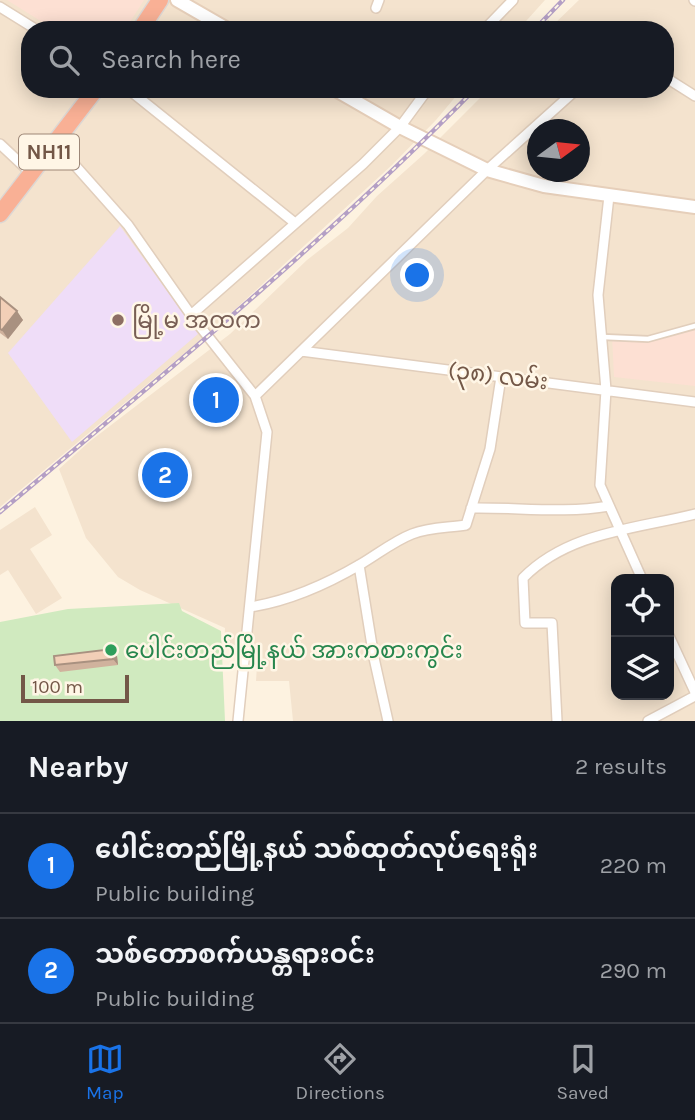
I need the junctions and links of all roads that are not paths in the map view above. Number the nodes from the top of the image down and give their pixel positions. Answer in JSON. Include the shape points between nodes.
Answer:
{"nodes":[{"id":1,"x":160,"y":0,"type":"edge"},
{"id":2,"x":177,"y":0,"type":"edge"},
{"id":3,"x":513,"y":0,"type":"edge"},
{"id":4,"x":0,"y":7,"type":"edge"},
{"id":5,"x":23,"y":21,"type":"edge"},
{"id":6,"x":146,"y":21,"type":"edge"},
{"id":7,"x":213,"y":21,"type":"edge"},
{"id":8,"x":493,"y":21,"type":"edge"},
{"id":9,"x":674,"y":83,"type":"edge"},
{"id":10,"x":695,"y":96,"type":"edge"},
{"id":11,"x":89,"y":98,"type":"edge"},
{"id":12,"x":139,"y":98,"type":"edge"},
{"id":13,"x":350,"y":98,"type":"edge"},
{"id":14,"x":421,"y":98,"type":"edge"},
{"id":15,"x":567,"y":98,"type":"edge"},
{"id":16,"x":400,"y":127,"type":"junction"},
{"id":17,"x":0,"y":144,"type":"edge"},
{"id":18,"x":56,"y":144,"type":"junction"},
{"id":19,"x":487,"y":170,"type":"junction"},
{"id":20,"x":32,"y":174,"type":"junction"},
{"id":21,"x":609,"y":196,"type":"junction"},
{"id":22,"x":695,"y":207,"type":"edge"},
{"id":23,"x":0,"y":214,"type":"edge"},
{"id":24,"x":295,"y":223,"type":"junction"},
{"id":25,"x":191,"y":315,"type":"junction"},
{"id":26,"x":695,"y":326,"type":"edge"},
{"id":27,"x":601,"y":337,"type":"junction"},
{"id":28,"x":302,"y":351,"type":"junction"},
{"id":29,"x":501,"y":377,"type":"junction"},
{"id":30,"x":606,"y":390,"type":"junction"},
{"id":31,"x":255,"y":396,"type":"junction"},
{"id":32,"x":695,"y":402,"type":"edge"},
{"id":33,"x":609,"y":506,"type":"junction"},
{"id":34,"x":471,"y":508,"type":"junction"},
{"id":35,"x":695,"y":514,"type":"edge"},
{"id":36,"x":620,"y":530,"type":"junction"},
{"id":37,"x":359,"y":565,"type":"junction"},
{"id":38,"x":640,"y":574,"type":"edge"},
{"id":39,"x":250,"y":607,"type":"junction"},
{"id":40,"x":669,"y":637,"type":"edge"},
{"id":41,"x":695,"y":694,"type":"edge"},
{"id":42,"x":239,"y":721,"type":"edge"},
{"id":43,"x":388,"y":721,"type":"edge"},
{"id":44,"x":557,"y":721,"type":"edge"},
{"id":45,"x":648,"y":721,"type":"edge"}],
"edges":[{"from":1,"to":6,"type":"highway"},
{"from":2,"to":7,"type":"street"},
{"from":3,"to":8,"type":"street"},
{"from":4,"to":5,"type":"street"},
{"from":9,"to":10,"type":"street"},
{"from":11,"to":18,"type":"highway","number":"NH11"},
{"from":12,"to":24,"type":"street"},
{"from":13,"to":16,"type":"street"},
{"from":14,"to":16,"type":"street"},
{"from":15,"to":19,"type":"street"},
{"from":16,"to":19,"type":"street"},
{"from":16,"to":24,"type":"street"},
{"from":17,"to":20,"type":"street"},
{"from":18,"to":20,"type":"highway","number":"NH11"},
{"from":18,"to":25,"type":"street","via":[[128,225]]},
{"from":19,"to":21,"type":"street","via":[[544,186]]},
{"from":19,"to":28,"type":"street"},
{"from":20,"to":23,"type":"highway","number":"NH11"},
{"from":21,"to":22,"type":"street"},
{"from":21,"to":27,"type":"street","via":[[598,295]]},
{"from":24,"to":25,"type":"street"},
{"from":25,"to":31,"type":"street"},
{"from":26,"to":27,"type":"lane","via":[[648,338]]},
{"from":27,"to":30,"type":"street"},
{"from":28,"to":29,"type":"street","name":"(၃၈) လမ်း"},
{"from":28,"to":31,"type":"street"},
{"from":29,"to":30,"type":"street","name":"(၃၈) လမ်း"},
{"from":29,"to":34,"type":"street","via":[[490,449]]},
{"from":30,"to":32,"type":"street","name":"(၃၈) လမ်း"},
{"from":30,"to":33,"type":"street","via":[[600,485]]},
{"from":31,"to":39,"type":"street","via":[[267,432]]},
{"from":33,"to":34,"type":"street","via":[[579,512]]},
{"from":33,"to":36,"type":"street"},
{"from":34,"to":37,"type":"street","via":[[466,525],[410,535]]},
{"from":35,"to":36,"type":"street"},
{"from":36,"to":38,"type":"street"},
{"from":36,"to":44,"type":"street","via":[[590,536],[540,561],[523,578],[525,623],[552,624]]},
{"from":37,"to":39,"type":"street","via":[[308,591]]},
{"from":37,"to":43,"type":"street"},
{"from":39,"to":42,"type":"street"},
{"from":40,"to":41,"type":"street"},
{"from":41,"to":45,"type":"street"}]}
